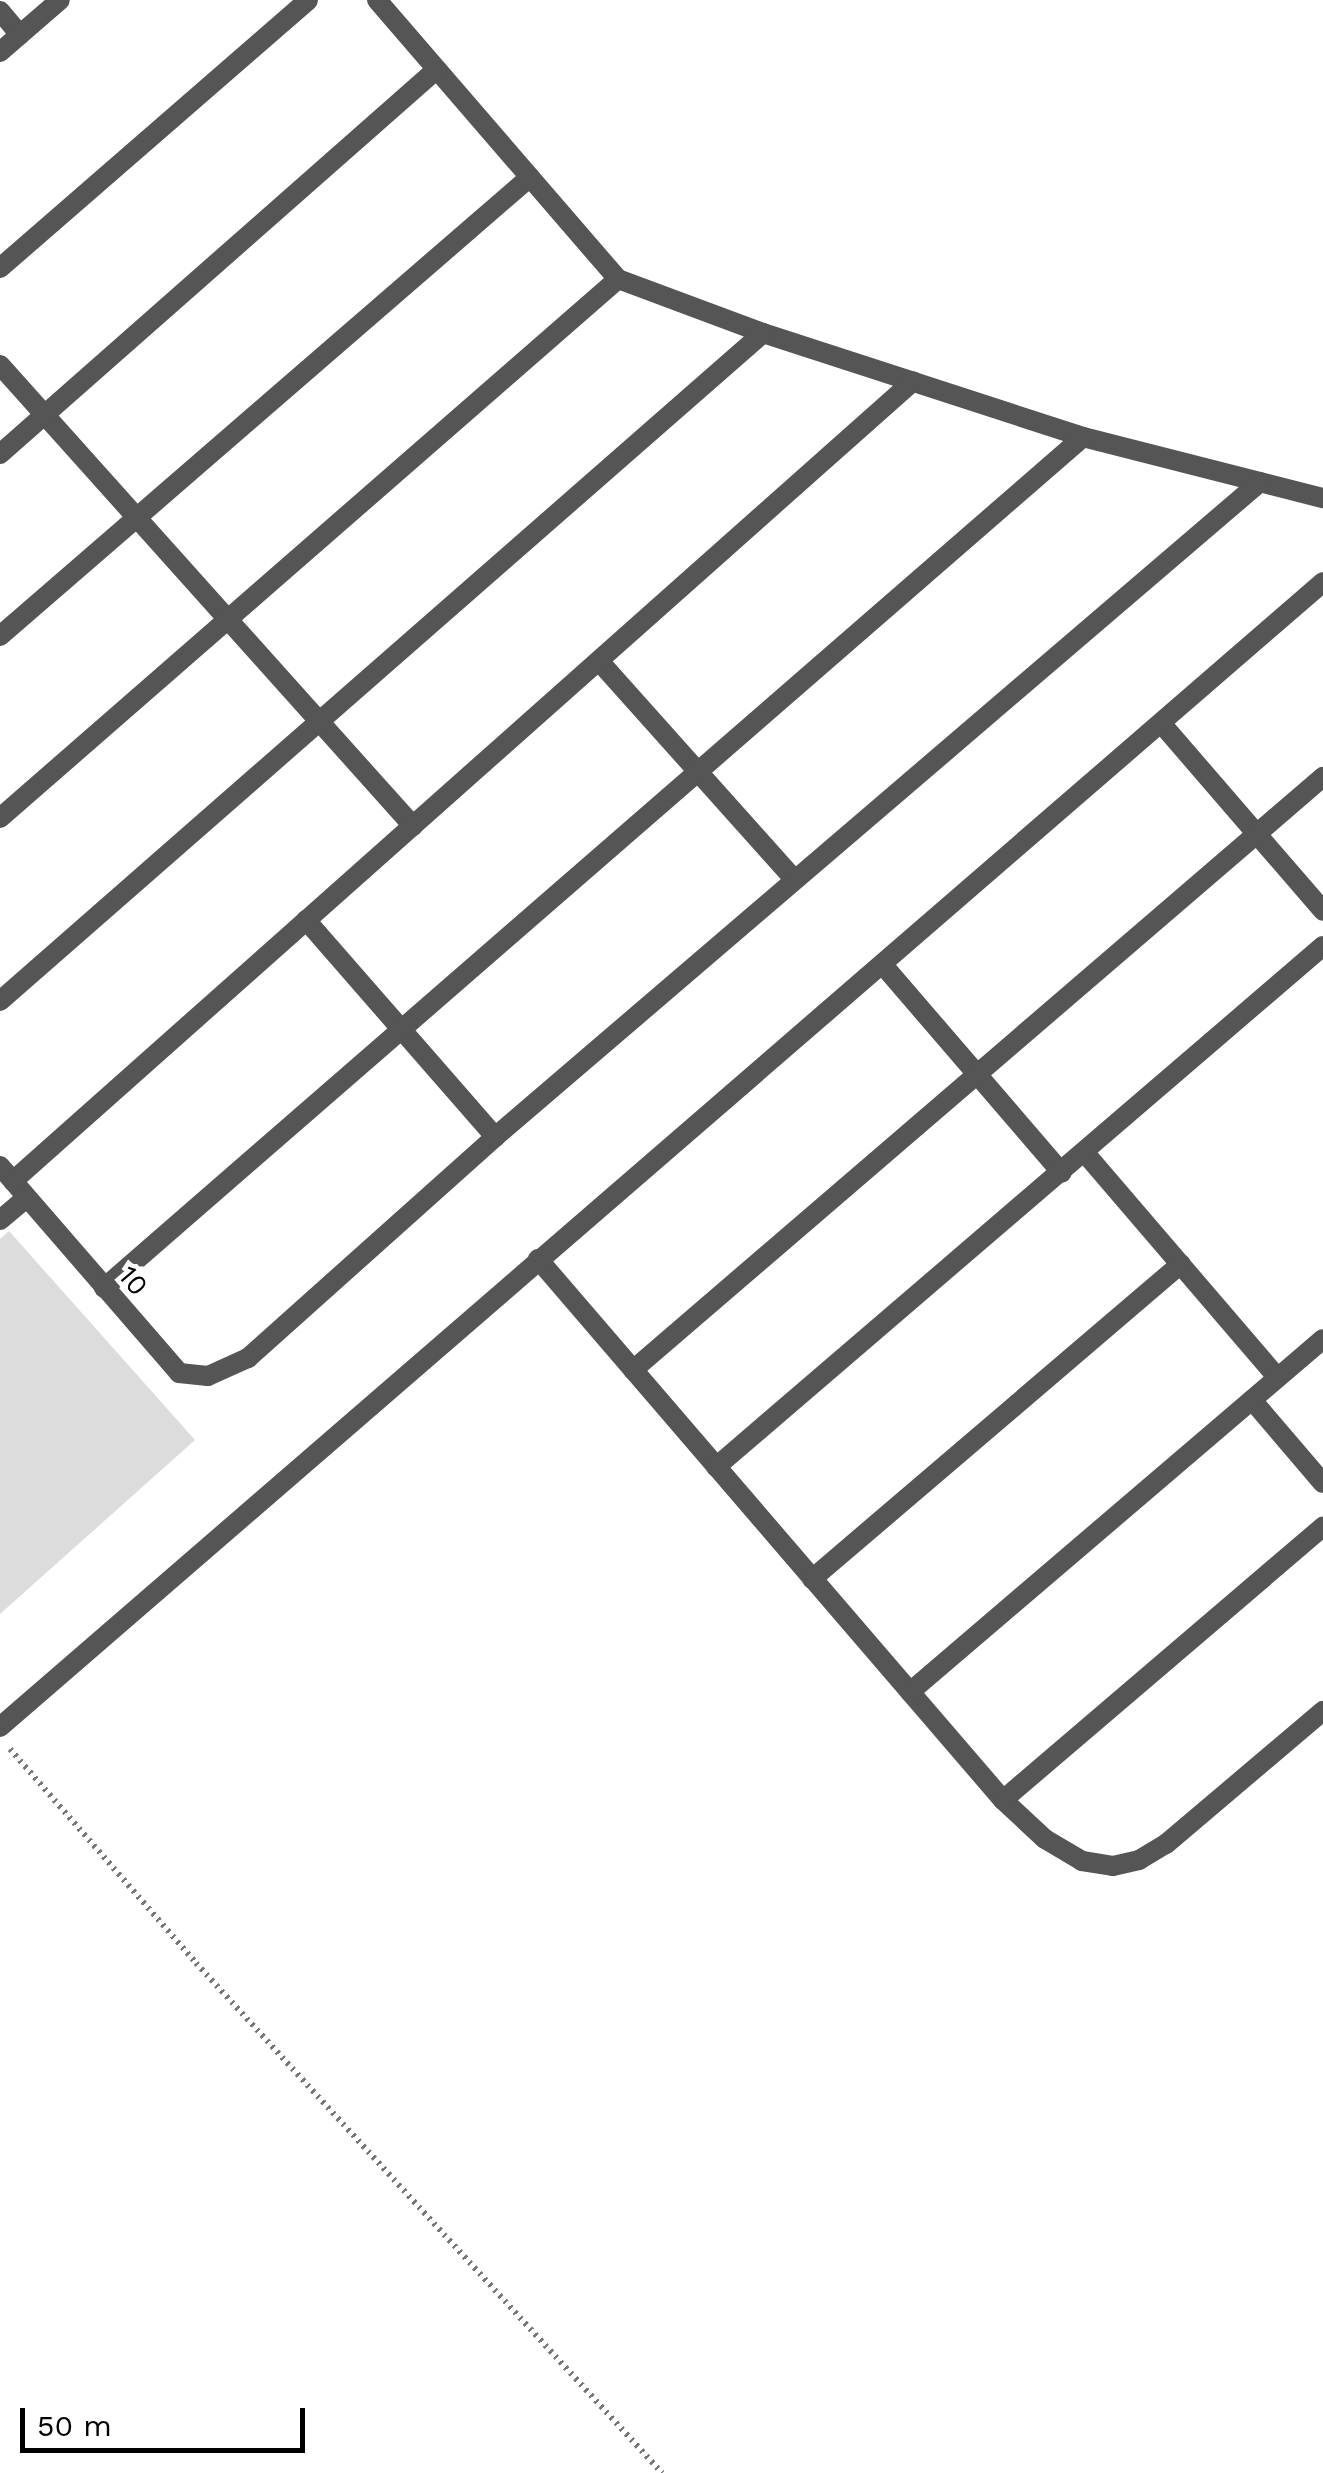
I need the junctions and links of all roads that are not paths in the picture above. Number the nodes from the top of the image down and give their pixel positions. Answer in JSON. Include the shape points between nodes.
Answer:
{"nodes":[{"id":1,"x":60,"y":0,"type":"edge"},
{"id":2,"x":308,"y":0,"type":"edge"},
{"id":3,"x":376,"y":0,"type":"edge"},
{"id":4,"x":0,"y":12,"type":"edge"},
{"id":5,"x":20,"y":35,"type":"junction"},
{"id":6,"x":0,"y":52,"type":"edge"},
{"id":7,"x":437,"y":69,"type":"junction"},
{"id":8,"x":530,"y":177,"type":"junction"},
{"id":9,"x":0,"y":268,"type":"edge"},
{"id":10,"x":618,"y":280,"type":"junction"},
{"id":11,"x":763,"y":334,"type":"junction"},
{"id":12,"x":0,"y":366,"type":"edge"},
{"id":13,"x":912,"y":381,"type":"junction"},
{"id":14,"x":45,"y":414,"type":"junction"},
{"id":15,"x":1083,"y":437,"type":"junction"},
{"id":16,"x":0,"y":454,"type":"edge"},
{"id":17,"x":1260,"y":482,"type":"junction"},
{"id":18,"x":1323,"y":498,"type":"edge"},
{"id":19,"x":137,"y":517,"type":"junction"},
{"id":20,"x":1323,"y":582,"type":"edge"},
{"id":21,"x":229,"y":618,"type":"junction"},
{"id":22,"x":0,"y":636,"type":"edge"},
{"id":23,"x":599,"y":661,"type":"junction"},
{"id":24,"x":320,"y":721,"type":"junction"},
{"id":25,"x":1161,"y":723,"type":"junction"},
{"id":26,"x":696,"y":773,"type":"junction"},
{"id":27,"x":1323,"y":777,"type":"edge"},
{"id":28,"x":0,"y":818,"type":"edge"},
{"id":29,"x":413,"y":826,"type":"junction"},
{"id":30,"x":1257,"y":834,"type":"junction"},
{"id":31,"x":794,"y":879,"type":"junction"},
{"id":32,"x":1323,"y":911,"type":"edge"},
{"id":33,"x":306,"y":920,"type":"junction"},
{"id":34,"x":1319,"y":957,"type":"edge"},
{"id":35,"x":883,"y":964,"type":"junction"},
{"id":36,"x":0,"y":1000,"type":"edge"},
{"id":37,"x":400,"y":1031,"type":"junction"},
{"id":38,"x":979,"y":1076,"type":"junction"},
{"id":39,"x":494,"y":1137,"type":"junction"},
{"id":40,"x":1085,"y":1153,"type":"junction"},
{"id":41,"x":1062,"y":1173,"type":"junction"},
{"id":42,"x":13,"y":1182,"type":"edge"},
{"id":43,"x":0,"y":1220,"type":"edge"},
{"id":44,"x":538,"y":1259,"type":"junction"},
{"id":45,"x":1180,"y":1264,"type":"junction"},
{"id":46,"x":104,"y":1288,"type":"junction"},
{"id":47,"x":1323,"y":1339,"type":"edge"},
{"id":48,"x":634,"y":1370,"type":"junction"},
{"id":49,"x":1278,"y":1378,"type":"junction"},
{"id":50,"x":1252,"y":1400,"type":"junction"},
{"id":51,"x":716,"y":1468,"type":"junction"},
{"id":52,"x":1323,"y":1483,"type":"edge"},
{"id":53,"x":1323,"y":1527,"type":"edge"},
{"id":54,"x":812,"y":1579,"type":"junction"},
{"id":55,"x":910,"y":1692,"type":"junction"},
{"id":56,"x":1323,"y":1711,"type":"edge"},
{"id":57,"x":0,"y":1727,"type":"edge"},
{"id":58,"x":1003,"y":1800,"type":"junction"}],
"edges":[{"from":1,"to":5,"type":"street"},
{"from":2,"to":9,"type":"street"},
{"from":3,"to":7,"type":"street"},
{"from":4,"to":5,"type":"street"},
{"from":5,"to":6,"type":"street"},
{"from":7,"to":8,"type":"street"},
{"from":7,"to":14,"type":"street"},
{"from":8,"to":10,"type":"street"},
{"from":8,"to":19,"type":"street"},
{"from":10,"to":11,"type":"street"},
{"from":10,"to":21,"type":"street"},
{"from":11,"to":13,"type":"street"},
{"from":11,"to":24,"type":"street"},
{"from":12,"to":14,"type":"street"},
{"from":13,"to":15,"type":"street"},
{"from":13,"to":23,"type":"street"},
{"from":14,"to":16,"type":"street"},
{"from":14,"to":19,"type":"street"},
{"from":15,"to":17,"type":"street"},
{"from":15,"to":26,"type":"street"},
{"from":17,"to":18,"type":"street"},
{"from":17,"to":31,"type":"street"},
{"from":19,"to":21,"type":"street"},
{"from":19,"to":22,"type":"street"},
{"from":20,"to":25,"type":"street"},
{"from":21,"to":24,"type":"street"},
{"from":21,"to":28,"type":"street"},
{"from":23,"to":26,"type":"street"},
{"from":23,"to":29,"type":"street"},
{"from":24,"to":29,"type":"street"},
{"from":24,"to":36,"type":"street"},
{"from":25,"to":30,"type":"street"},
{"from":25,"to":35,"type":"street"},
{"from":26,"to":31,"type":"street"},
{"from":26,"to":37,"type":"street"},
{"from":27,"to":30,"type":"street"},
{"from":29,"to":33,"type":"street"},
{"from":30,"to":32,"type":"street"},
{"from":30,"to":38,"type":"street"},
{"from":31,"to":39,"type":"street"},
{"from":33,"to":37,"type":"street"},
{"from":33,"to":42,"type":"street"},
{"from":34,"to":40,"type":"street"},
{"from":35,"to":38,"type":"street"},
{"from":35,"to":44,"type":"street"},
{"from":37,"to":39,"type":"street"},
{"from":37,"to":46,"type":"street"},
{"from":38,"to":41,"type":"street"},
{"from":38,"to":48,"type":"street"},
{"from":39,"to":46,"type":"street","name":"10","via":[[248,1358],[208,1376],[179,1373]]},
{"from":40,"to":41,"type":"street"},
{"from":40,"to":45,"type":"street"},
{"from":41,"to":51,"type":"street"},
{"from":42,"to":43,"type":"street"},
{"from":42,"to":46,"type":"street","name":"10"},
{"from":44,"to":48,"type":"street"},
{"from":44,"to":57,"type":"street"},
{"from":45,"to":49,"type":"street"},
{"from":45,"to":54,"type":"street"},
{"from":47,"to":49,"type":"street"},
{"from":48,"to":51,"type":"street"},
{"from":49,"to":50,"type":"street"},
{"from":50,"to":52,"type":"street"},
{"from":50,"to":55,"type":"street"},
{"from":51,"to":54,"type":"street"},
{"from":53,"to":58,"type":"street"},
{"from":54,"to":55,"type":"street"},
{"from":55,"to":58,"type":"street"},
{"from":56,"to":58,"type":"street","via":[[1139,1860],[1113,1866],[1082,1861]]}]}
